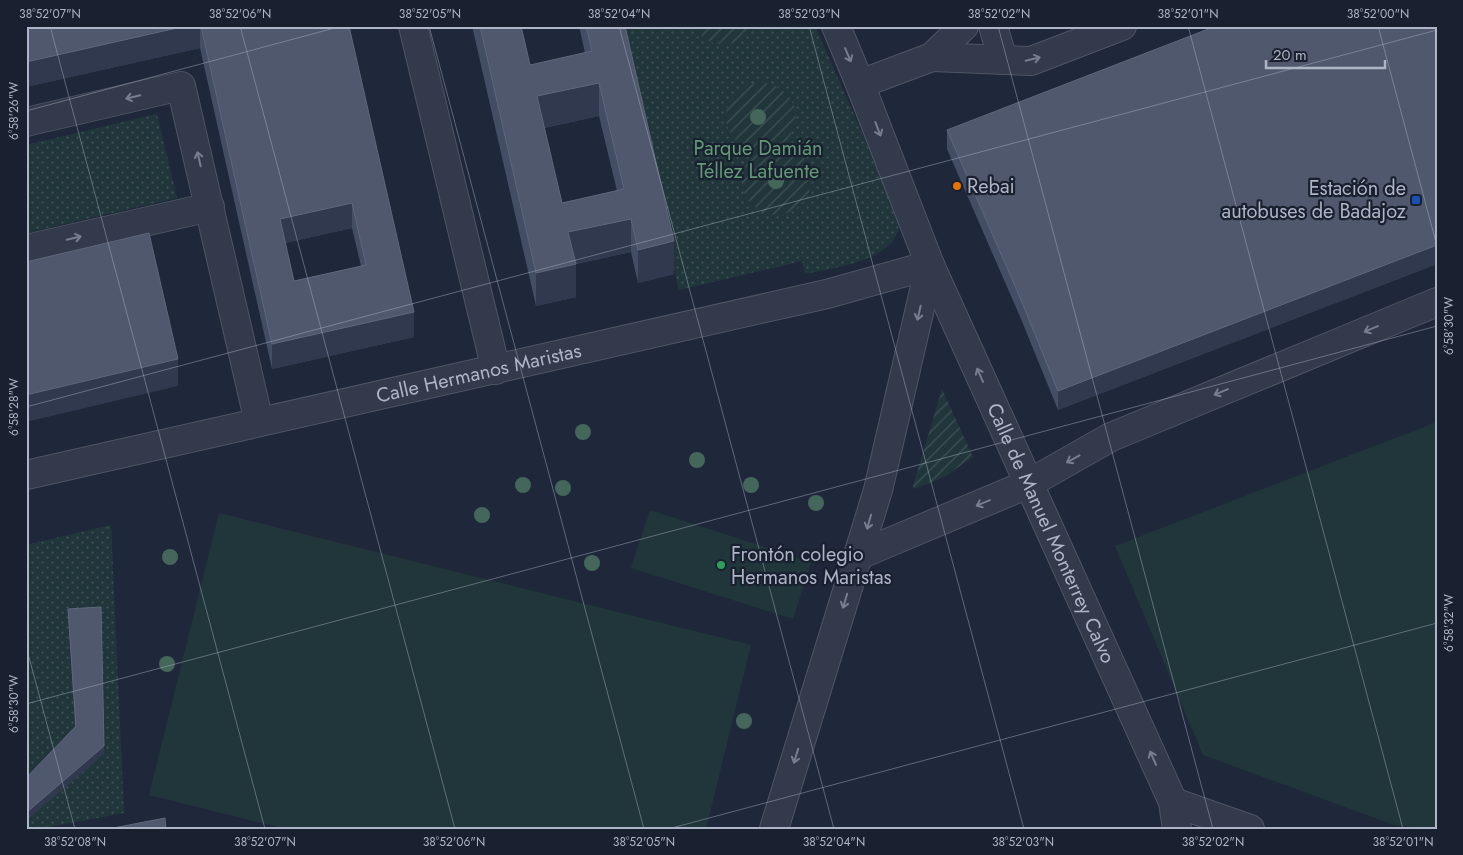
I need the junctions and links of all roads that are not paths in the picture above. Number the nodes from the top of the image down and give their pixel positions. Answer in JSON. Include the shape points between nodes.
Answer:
{"nodes":[{"id":1,"x":413,"y":26,"type":"edge"},
{"id":2,"x":836,"y":26,"type":"edge"},
{"id":3,"x":964,"y":26,"type":"edge"},
{"id":4,"x":992,"y":26,"type":"edge"},
{"id":5,"x":1122,"y":26,"type":"edge"},
{"id":6,"x":932,"y":57,"type":"junction"},
{"id":7,"x":1003,"y":60,"type":"junction"},
{"id":8,"x":860,"y":84,"type":"junction"},
{"id":9,"x":26,"y":122,"type":"edge"},
{"id":10,"x":210,"y":206,"type":"junction"},
{"id":11,"x":26,"y":249,"type":"edge"},
{"id":12,"x":930,"y":265,"type":"junction"},
{"id":13,"x":1437,"y":302,"type":"edge"},
{"id":14,"x":496,"y":370,"type":"junction"},
{"id":15,"x":259,"y":422,"type":"junction"},
{"id":16,"x":26,"y":475,"type":"edge"},
{"id":17,"x":1028,"y":484,"type":"junction"},
{"id":18,"x":859,"y":554,"type":"junction"},
{"id":19,"x":1173,"y":802,"type":"junction"},
{"id":20,"x":774,"y":829,"type":"edge"},
{"id":21,"x":1177,"y":829,"type":"edge"},
{"id":22,"x":1250,"y":829,"type":"edge"}],
"edges":[{"from":1,"to":14,"type":"street"},
{"from":2,"to":8,"type":"street","name":"Calle de Manuel Monterrey Calvo","one_way":true},
{"from":3,"to":6,"type":"street"},
{"from":4,"to":7,"type":"street"},
{"from":7,"to":5,"type":"street","one_way":true,"via":[[1031,61]]},
{"from":6,"to":7,"type":"street"},
{"from":6,"to":8,"type":"street"},
{"from":8,"to":12,"type":"street","name":"Calle de Manuel Monterrey Calvo","one_way":true},
{"from":10,"to":9,"type":"street","one_way":true,"via":[[181,86]]},
{"from":11,"to":10,"type":"street","one_way":true},
{"from":10,"to":15,"type":"street"},
{"from":12,"to":14,"type":"street","name":"Calle Hermanos Maristas","via":[[826,294]]},
{"from":17,"to":12,"type":"street","name":"Calle de Manuel Monterrey Calvo","one_way":true},
{"from":12,"to":18,"type":"street","one_way":true,"via":[[878,490]]},
{"from":13,"to":17,"type":"street","one_way":true,"via":[[1111,437]]},
{"from":14,"to":15,"type":"street","name":"Calle Hermanos Maristas"},
{"from":15,"to":16,"type":"street","name":"Calle Hermanos Maristas"},
{"from":17,"to":18,"type":"street","one_way":true},
{"from":19,"to":17,"type":"street","name":"Calle de Manuel Monterrey Calvo","one_way":true},
{"from":18,"to":20,"type":"street","one_way":true},
{"from":19,"to":21,"type":"street","name":"Calle de Manuel Monterrey Calvo"},
{"from":19,"to":22,"type":"street"}]}
